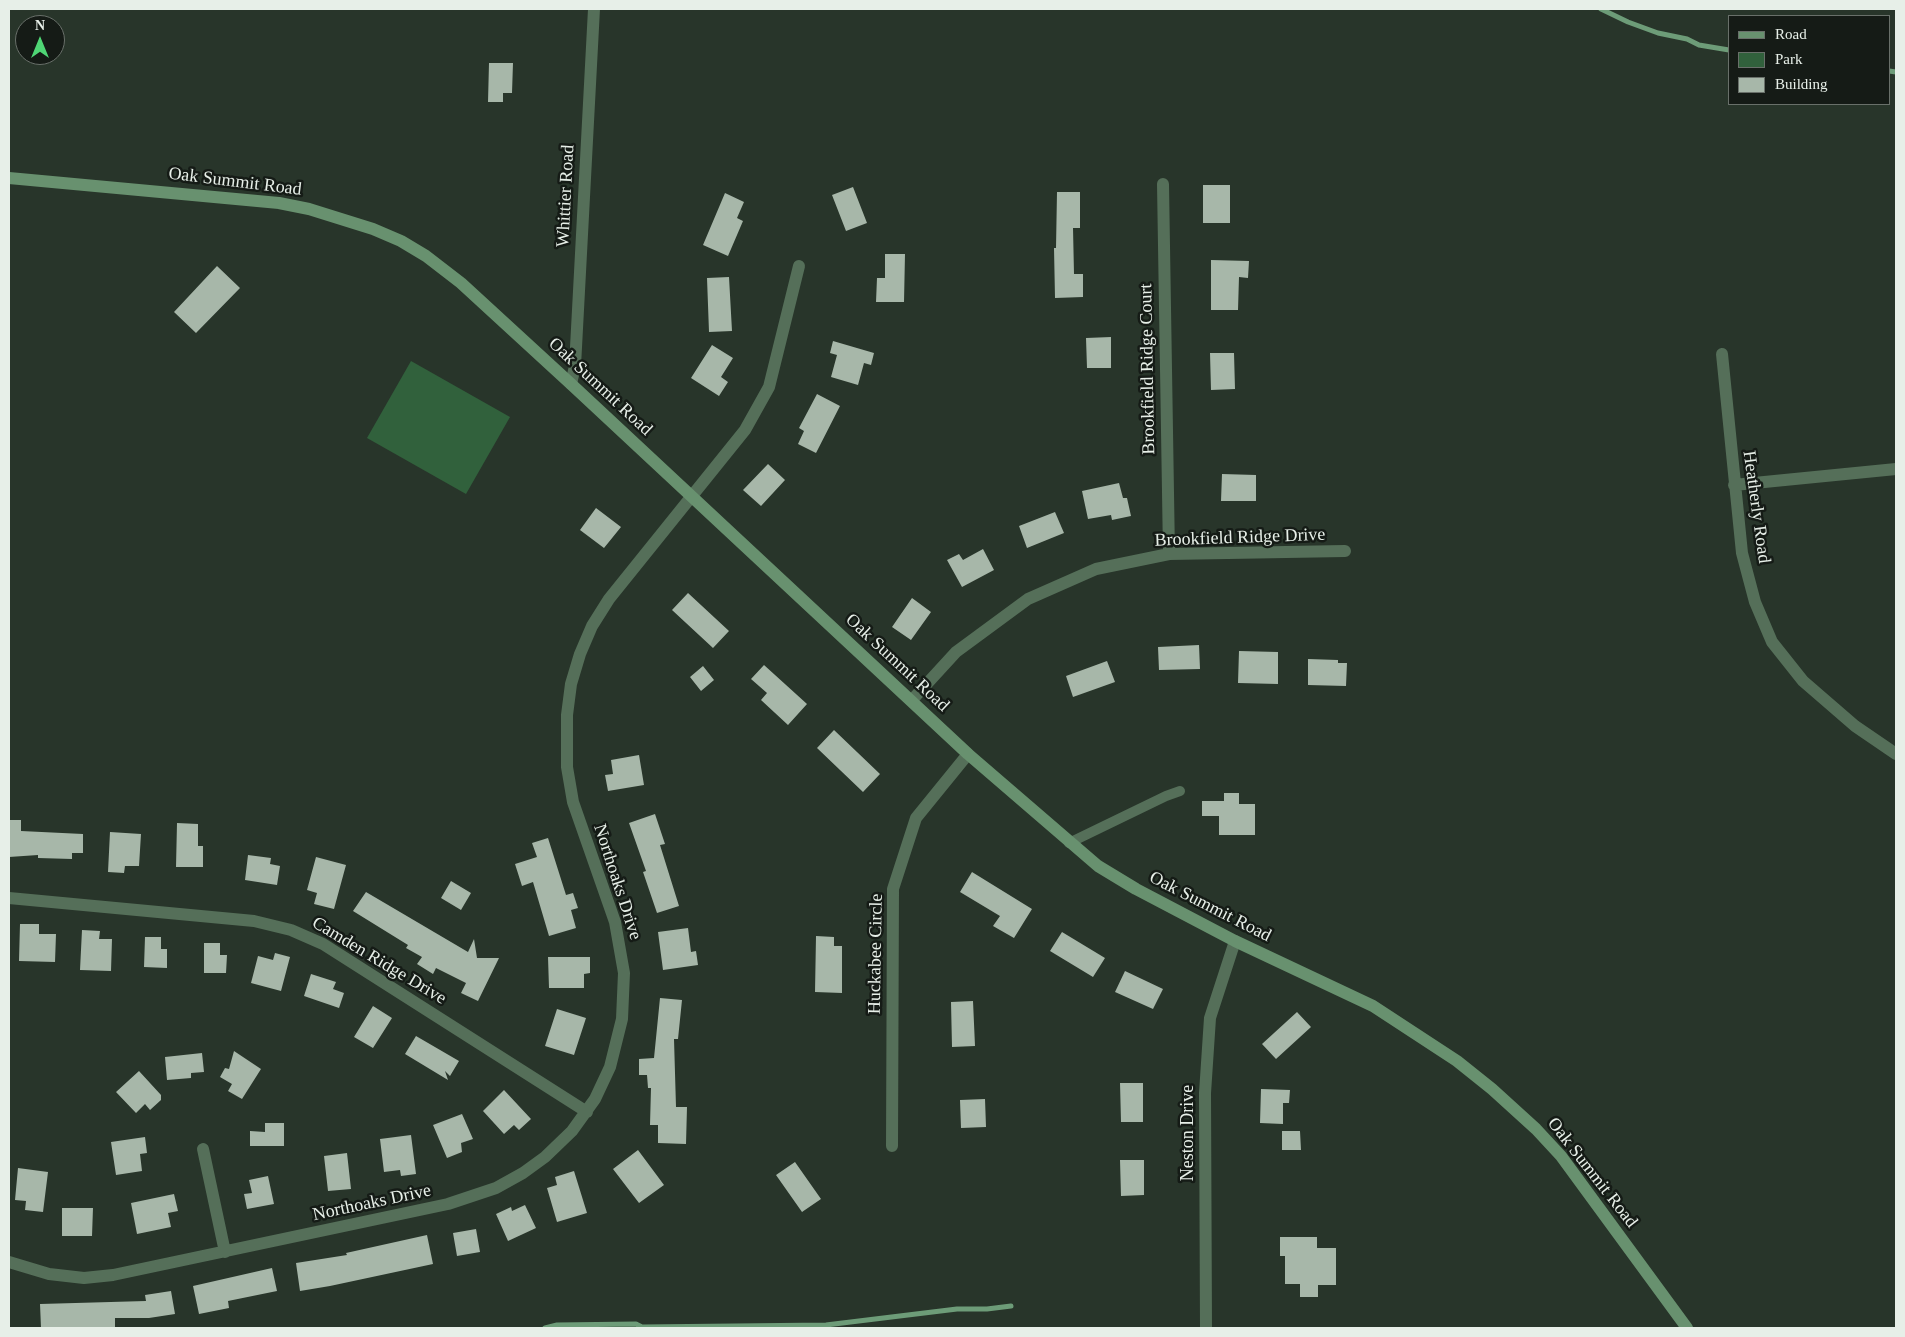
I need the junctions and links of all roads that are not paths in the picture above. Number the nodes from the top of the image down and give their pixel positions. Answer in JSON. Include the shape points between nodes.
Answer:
{"nodes":[{"id":1,"x":594,"y":9,"type":"edge"},
{"id":2,"x":9,"y":178,"type":"edge"},
{"id":3,"x":1163,"y":184,"type":"dead end"},
{"id":4,"x":799,"y":266,"type":"dead end"},
{"id":5,"x":1722,"y":354,"type":"dead end"},
{"id":6,"x":571,"y":384,"type":"junction"},
{"id":7,"x":1896,"y":469,"type":"edge"},
{"id":8,"x":1734,"y":485,"type":"junction"},
{"id":9,"x":692,"y":496,"type":"junction"},
{"id":10,"x":1345,"y":552,"type":"dead end"},
{"id":11,"x":1169,"y":554,"type":"junction"},
{"id":12,"x":912,"y":700,"type":"junction"},
{"id":13,"x":968,"y":754,"type":"junction"},
{"id":14,"x":1896,"y":754,"type":"edge"},
{"id":15,"x":1180,"y":791,"type":"dead end"},
{"id":16,"x":1068,"y":843,"type":"junction"},
{"id":17,"x":9,"y":898,"type":"edge"},
{"id":18,"x":1235,"y":942,"type":"junction"},
{"id":19,"x":587,"y":1112,"type":"junction"},
{"id":20,"x":892,"y":1146,"type":"dead end"},
{"id":21,"x":203,"y":1149,"type":"dead end"},
{"id":22,"x":225,"y":1252,"type":"junction"},
{"id":23,"x":9,"y":1262,"type":"edge"},
{"id":24,"x":1206,"y":1328,"type":"edge"},
{"id":25,"x":1687,"y":1328,"type":"edge"}],
"edges":[{"from":1,"to":6,"type":"street","name":"Whittier Road","via":[[575,366]]},
{"from":2,"to":6,"type":"main road","name":"Oak Summit Road","via":[[280,203],[373,229],[401,241],[454,278]]},
{"from":3,"to":11,"type":"street","name":"Brookfield Ridge Court"},
{"from":4,"to":9,"type":"street","name":"Northoaks Drive","via":[[769,387],[745,430]]},
{"from":5,"to":8,"type":"street","name":"Heatherly Road"},
{"from":6,"to":9,"type":"main road","name":"Oak Summit Road"},
{"from":7,"to":8,"type":"street"},
{"from":8,"to":14,"type":"street","name":"Heatherly Road","via":[[1742,553],[1755,602],[1772,642],[1803,681],[1855,726]]},
{"from":9,"to":12,"type":"main road","name":"Oak Summit Road"},
{"from":9,"to":19,"type":"street","name":"Northoaks Drive","via":[[609,599],[592,626],[571,684],[567,715],[567,768],[573,802],[616,922],[624,973],[619,1037],[610,1067]]},
{"from":10,"to":11,"type":"street","name":"Brookfield Ridge Drive"},
{"from":11,"to":12,"type":"street","name":"Brookfield Ridge Drive","via":[[1096,569],[1028,599],[956,652]]},
{"from":12,"to":13,"type":"main road","name":"Oak Summit Road"},
{"from":13,"to":16,"type":"main road","name":"Oak Summit Road"},
{"from":13,"to":20,"type":"street","name":"Huckabee Circle","via":[[916,818],[893,889]]},
{"from":15,"to":16,"type":"lane"},
{"from":16,"to":18,"type":"main road","name":"Oak Summit Road","via":[[1136,889]]},
{"from":17,"to":19,"type":"street","name":"Camden Ridge Drive","via":[[254,921],[291,930],[323,944]]},
{"from":18,"to":24,"type":"street","name":"Neston Drive","via":[[1210,1018],[1204,1094]]},
{"from":18,"to":25,"type":"main road","name":"Oak Summit Road","via":[[1373,1006],[1457,1061],[1492,1089],[1561,1156]]},
{"from":19,"to":22,"type":"street","name":"Northoaks Drive","via":[[566,1137],[531,1168],[471,1198]]},
{"from":21,"to":22,"type":"street"},
{"from":22,"to":23,"type":"street","name":"Northoaks Drive","via":[[84,1278],[49,1274]]}]}
